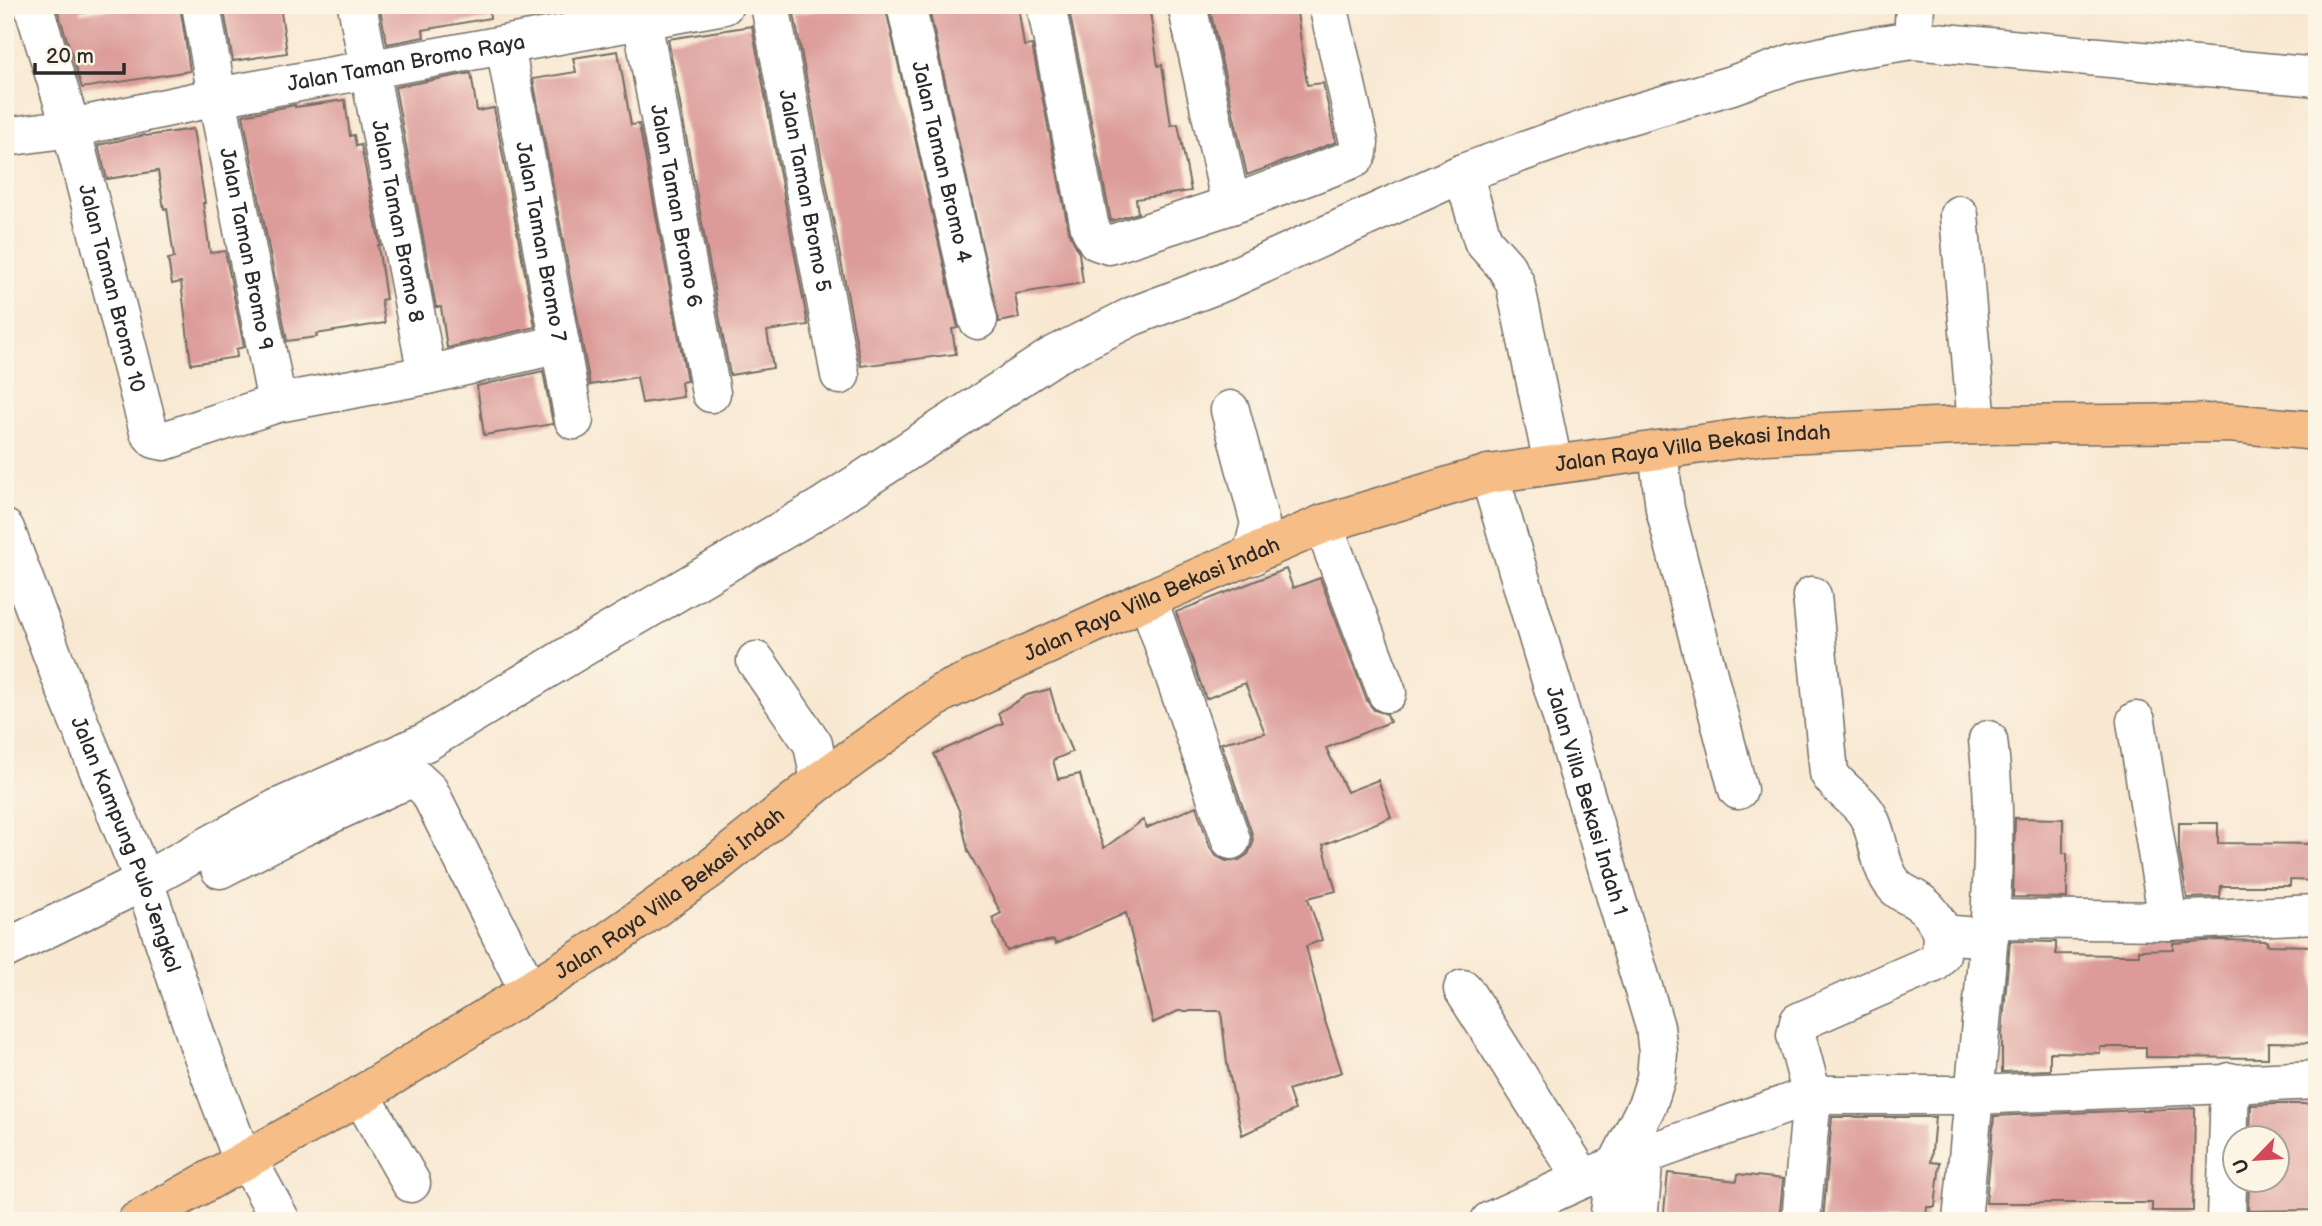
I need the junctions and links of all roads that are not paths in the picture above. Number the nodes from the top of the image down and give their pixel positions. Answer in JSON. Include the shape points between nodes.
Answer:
{"nodes":[{"id":1,"x":33,"y":5,"type":"edge"},
{"id":2,"x":201,"y":5,"type":"edge"},
{"id":3,"x":357,"y":5,"type":"edge"},
{"id":4,"x":724,"y":5,"type":"edge"},
{"id":5,"x":770,"y":5,"type":"edge"},
{"id":6,"x":906,"y":5,"type":"edge"},
{"id":7,"x":1046,"y":5,"type":"edge"},
{"id":8,"x":1187,"y":5,"type":"edge"},
{"id":9,"x":1328,"y":5,"type":"edge"},
{"id":10,"x":642,"y":20,"type":"junction"},
{"id":11,"x":1914,"y":23,"type":"edge"},
{"id":12,"x":505,"y":45,"type":"junction"},
{"id":13,"x":370,"y":69,"type":"junction"},
{"id":14,"x":2317,"y":77,"type":"edge"},
{"id":15,"x":217,"y":97,"type":"junction"},
{"id":16,"x":71,"y":128,"type":"junction"},
{"id":17,"x":5,"y":137,"type":"edge"},
{"id":18,"x":1463,"y":173,"type":"junction"},
{"id":19,"x":1231,"y":205,"type":"junction"},
{"id":20,"x":1959,"y":215,"type":"dead end"},
{"id":21,"x":978,"y":320,"type":"dead end"},
{"id":22,"x":560,"y":344,"type":"junction"},
{"id":23,"x":428,"y":375,"type":"junction"},
{"id":24,"x":840,"y":375,"type":"dead end"},
{"id":25,"x":711,"y":393,"type":"dead end"},
{"id":26,"x":277,"y":403,"type":"junction"},
{"id":27,"x":1230,"y":410,"type":"dead end"},
{"id":28,"x":574,"y":420,"type":"dead end"},
{"id":29,"x":1977,"y":425,"type":"junction"},
{"id":30,"x":2317,"y":431,"type":"edge"},
{"id":31,"x":160,"y":441,"type":"joint"},
{"id":32,"x":1658,"y":450,"type":"junction"},
{"id":33,"x":1553,"y":464,"type":"junction"},
{"id":34,"x":1489,"y":474,"type":"junction"},
{"id":35,"x":1323,"y":524,"type":"junction"},
{"id":36,"x":5,"y":529,"type":"edge"},
{"id":37,"x":1252,"y":556,"type":"junction"},
{"id":38,"x":1812,"y":596,"type":"dead end"},
{"id":39,"x":1148,"y":599,"type":"junction"},
{"id":40,"x":756,"y":661,"type":"dead end"},
{"id":41,"x":1387,"y":693,"type":"dead end"},
{"id":42,"x":2136,"y":721,"type":"dead end"},
{"id":43,"x":1988,"y":740,"type":"dead end"},
{"id":44,"x":426,"y":742,"type":"junction"},
{"id":45,"x":820,"y":781,"type":"junction"},
{"id":46,"x":1738,"y":790,"type":"dead end"},
{"id":47,"x":429,"y":791,"type":"junction"},
{"id":48,"x":1231,"y":840,"type":"dead end"},
{"id":49,"x":149,"y":893,"type":"junction"},
{"id":50,"x":2317,"y":914,"type":"edge"},
{"id":51,"x":2168,"y":920,"type":"junction"},
{"id":52,"x":1990,"y":929,"type":"junction"},
{"id":53,"x":1942,"y":934,"type":"junction"},
{"id":54,"x":5,"y":948,"type":"edge"},
{"id":55,"x":1462,"y":989,"type":"dead end"},
{"id":56,"x":529,"y":991,"type":"junction"},
{"id":57,"x":2317,"y":1080,"type":"edge"},
{"id":58,"x":2230,"y":1082,"type":"junction"},
{"id":59,"x":361,"y":1095,"type":"junction"},
{"id":60,"x":1812,"y":1095,"type":"junction"},
{"id":61,"x":1976,"y":1095,"type":"junction"},
{"id":62,"x":1620,"y":1157,"type":"junction"},
{"id":63,"x":239,"y":1164,"type":"junction"},
{"id":64,"x":411,"y":1183,"type":"dead end"},
{"id":65,"x":137,"y":1221,"type":"edge"},
{"id":66,"x":281,"y":1221,"type":"edge"},
{"id":67,"x":1490,"y":1221,"type":"edge"},
{"id":68,"x":1609,"y":1221,"type":"edge"},
{"id":69,"x":1638,"y":1221,"type":"edge"},
{"id":70,"x":1801,"y":1221,"type":"edge"},
{"id":71,"x":1962,"y":1221,"type":"edge"},
{"id":72,"x":2227,"y":1221,"type":"edge"}],
"edges":[{"from":1,"to":16,"type":"street","name":"Jalan Taman Bromo 10"},
{"from":2,"to":15,"type":"street","name":"Jalan Taman Bromo 9"},
{"from":3,"to":13,"type":"street","name":"Jalan Taman Bromo 8"},
{"from":4,"to":10,"type":"street","name":"Jalan Taman Bromo Raya"},
{"from":5,"to":24,"type":"street","name":"Jalan Taman Bromo 5"},
{"from":6,"to":21,"type":"street","name":"Jalan Taman Bromo 4"},
{"from":7,"to":19,"type":"street","via":[[1093,237],[1109,245]]},
{"from":8,"to":19,"type":"street"},
{"from":9,"to":19,"type":"street","via":[[1358,153],[1350,161]]},
{"from":10,"to":12,"type":"street","name":"Jalan Taman Bromo Raya"},
{"from":10,"to":25,"type":"street","name":"Jalan Taman Bromo 6"},
{"from":11,"to":14,"type":"street"},
{"from":11,"to":18,"type":"street","via":[[1855,49],[1793,63],[1609,121]]},
{"from":12,"to":13,"type":"street","name":"Jalan Taman Bromo Raya"},
{"from":12,"to":22,"type":"street","name":"Jalan Taman Bromo 7"},
{"from":13,"to":15,"type":"street","name":"Jalan Taman Bromo Raya"},
{"from":13,"to":23,"type":"street","name":"Jalan Taman Bromo 8"},
{"from":15,"to":16,"type":"street","name":"Jalan Taman Bromo Raya"},
{"from":15,"to":26,"type":"street","name":"Jalan Taman Bromo 9"},
{"from":16,"to":17,"type":"street","name":"Jalan Taman Bromo Raya"},
{"from":16,"to":31,"type":"street","name":"Jalan Taman Bromo 10","via":[[149,432]]},
{"from":18,"to":33,"type":"street","via":[[1483,241],[1516,283]]},
{"from":18,"to":44,"type":"street","via":[[1223,282],[1133,316],[1053,356],[822,507]]},
{"from":20,"to":29,"type":"street"},
{"from":22,"to":23,"type":"street","name":"Jalan Taman Bromo 7"},
{"from":22,"to":28,"type":"street"},
{"from":23,"to":26,"type":"street","name":"Jalan Taman Bromo 7"},
{"from":26,"to":31,"type":"street","name":"Jalan Taman Bromo 7"},
{"from":27,"to":37,"type":"street","via":[[1260,523]]},
{"from":29,"to":30,"type":"main road","name":"Jalan Raya Villa Bekasi Indah","via":[[2229,423]]},
{"from":29,"to":32,"type":"main road","name":"Jalan Raya Villa Bekasi Indah","via":[[1765,435]]},
{"from":32,"to":33,"type":"main road","name":"Jalan Raya Villa Bekasi Indah"},
{"from":32,"to":46,"type":"street","via":[[1665,509]]},
{"from":33,"to":34,"type":"main road","name":"Jalan Raya Villa Bekasi Indah"},
{"from":34,"to":35,"type":"main road","name":"Jalan Raya Villa Bekasi Indah"},
{"from":34,"to":62,"type":"street","name":"Jalan Villa Bekasi Indah 1","via":[[1656,1027],[1656,1078]]},
{"from":35,"to":37,"type":"main road","name":"Jalan Raya Villa Bekasi Indah"},
{"from":35,"to":41,"type":"street"},
{"from":36,"to":49,"type":"street","name":"Jalan Kampung Pulo Jengkol"},
{"from":37,"to":39,"type":"main road","name":"Jalan Raya Villa Bekasi Indah"},
{"from":38,"to":53,"type":"street","via":[[1829,773],[1868,815],[1894,885],[1932,913]]},
{"from":39,"to":45,"type":"main road","name":"Jalan Raya Villa Bekasi Indah","via":[[942,693]]},
{"from":39,"to":48,"type":"street"},
{"from":40,"to":45,"type":"street","via":[[813,744]]},
{"from":42,"to":51,"type":"street"},
{"from":43,"to":52,"type":"street","via":[[1994,822]]},
{"from":44,"to":47,"type":"street","via":[[431,764]]},
{"from":44,"to":49,"type":"street","via":[[278,808]]},
{"from":45,"to":56,"type":"main road","name":"Jalan Raya Villa Bekasi Indah","via":[[677,892]]},
{"from":47,"to":49,"type":"street","via":[[411,779]]},
{"from":47,"to":56,"type":"street"},
{"from":49,"to":54,"type":"street"},
{"from":49,"to":63,"type":"street","name":"Jalan Kampung Pulo Jengkol"},
{"from":50,"to":51,"type":"street"},
{"from":51,"to":52,"type":"street"},
{"from":52,"to":53,"type":"street"},
{"from":52,"to":61,"type":"street"},
{"from":53,"to":60,"type":"street","via":[[1941,954],[1934,963],[1799,1022],[1796,1035]]},
{"from":55,"to":62,"type":"street"},
{"from":56,"to":59,"type":"main road","name":"Jalan Raya Villa Bekasi Indah"},
{"from":57,"to":58,"type":"street"},
{"from":58,"to":61,"type":"street"},
{"from":58,"to":72,"type":"street"},
{"from":59,"to":63,"type":"main road","name":"Jalan Raya Villa Bekasi Indah"},
{"from":59,"to":64,"type":"street"},
{"from":60,"to":61,"type":"street"},
{"from":60,"to":62,"type":"street"},
{"from":60,"to":70,"type":"street"},
{"from":61,"to":71,"type":"street"},
{"from":62,"to":67,"type":"street"},
{"from":62,"to":68,"type":"street","name":"Jalan Villa Bekasi Indah 1"},
{"from":62,"to":69,"type":"street","name":"Jalan Villa Bekasi Indah 1"},
{"from":63,"to":65,"type":"main road","name":"Jalan Raya Villa Bekasi Indah"},
{"from":63,"to":66,"type":"street","via":[[252,1168]]}]}
